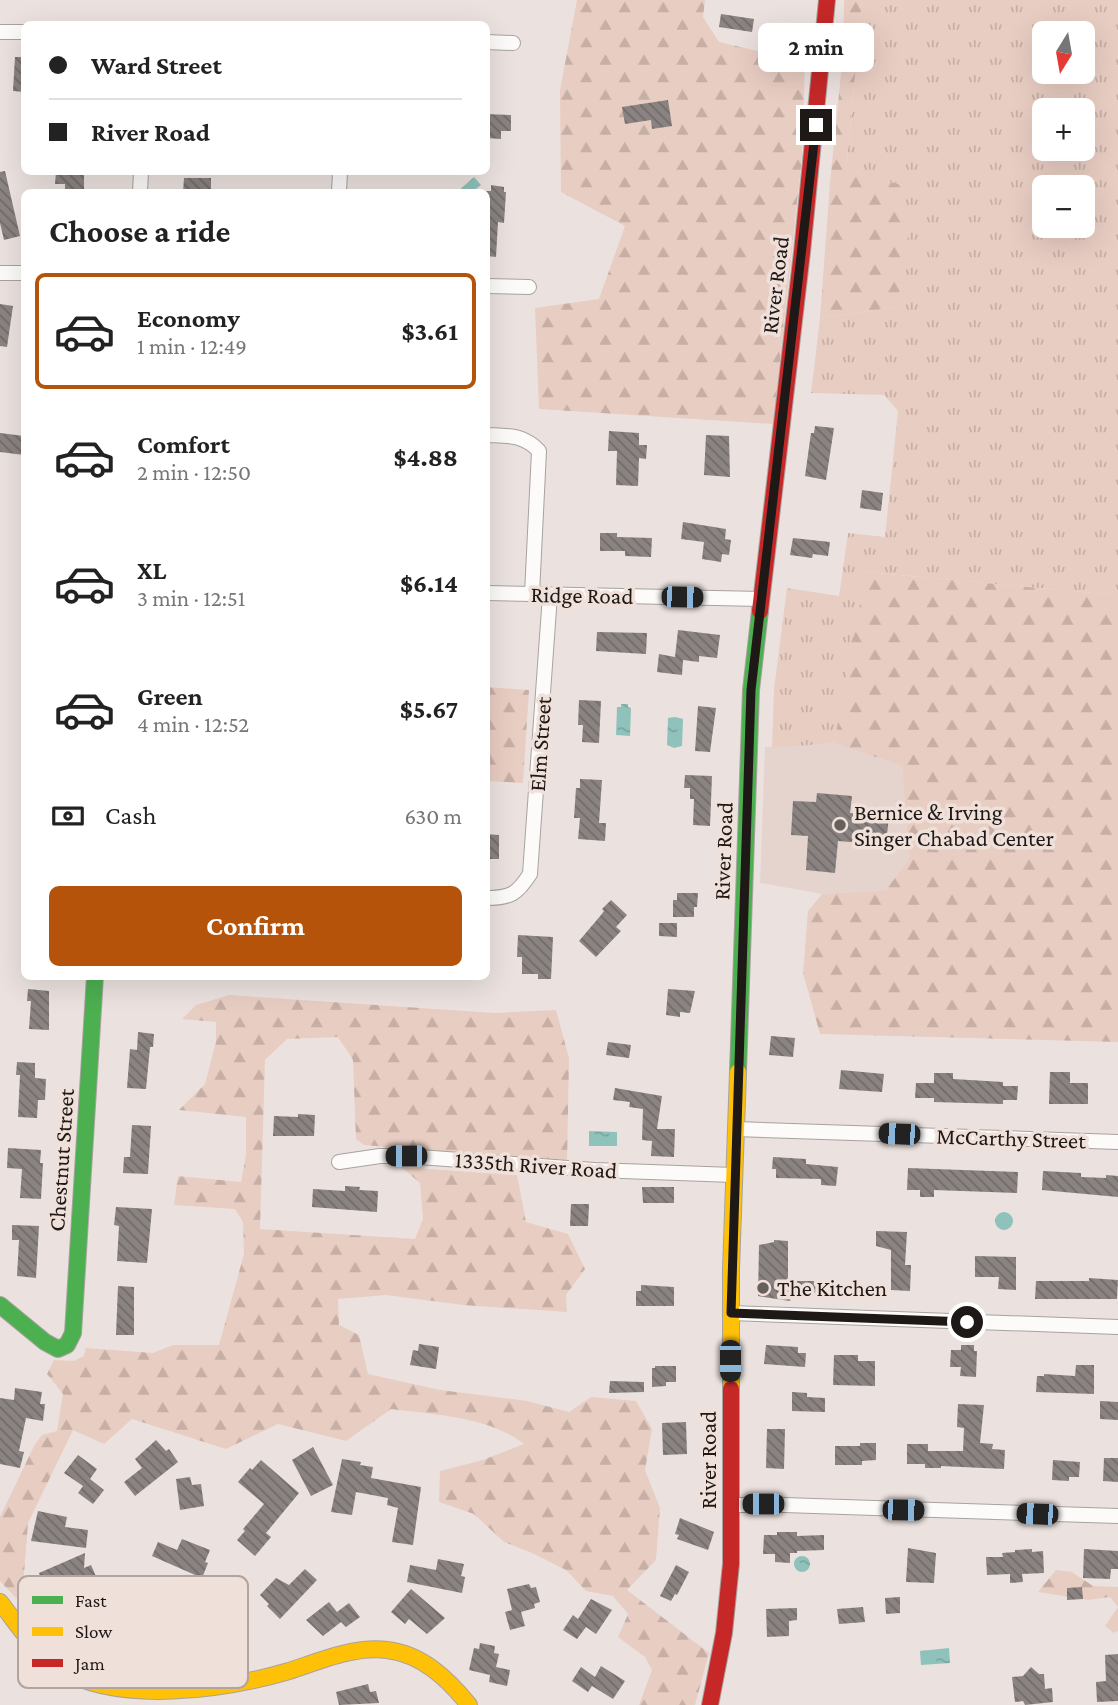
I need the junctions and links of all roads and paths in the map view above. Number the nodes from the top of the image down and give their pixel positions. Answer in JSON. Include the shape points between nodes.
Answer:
{"nodes":[{"id":1,"x":827,"y":0,"type":"edge"},
{"id":2,"x":0,"y":32,"type":"edge"},
{"id":3,"x":21,"y":32,"type":"edge"},
{"id":4,"x":490,"y":43,"type":"edge"},
{"id":5,"x":513,"y":43,"type":"dead end"},
{"id":6,"x":0,"y":273,"type":"edge"},
{"id":7,"x":21,"y":274,"type":"edge"},
{"id":8,"x":490,"y":286,"type":"edge"},
{"id":9,"x":528,"y":287,"type":"dead end"},
{"id":10,"x":490,"y":435,"type":"edge"},
{"id":11,"x":490,"y":593,"type":"edge"},
{"id":12,"x":532,"y":594,"type":"junction"},
{"id":13,"x":550,"y":595,"type":"junction"},
{"id":14,"x":761,"y":598,"type":"junction"},
{"id":15,"x":490,"y":898,"type":"edge"},
{"id":16,"x":95,"y":980,"type":"edge"},
{"id":17,"x":736,"y":1129,"type":"junction"},
{"id":18,"x":1118,"y":1142,"type":"edge"},
{"id":19,"x":339,"y":1162,"type":"dead end"},
{"id":20,"x":734,"y":1175,"type":"junction"},
{"id":21,"x":0,"y":1305,"type":"edge"},
{"id":22,"x":731,"y":1313,"type":"junction"},
{"id":23,"x":1118,"y":1327,"type":"edge"},
{"id":24,"x":731,"y":1505,"type":"junction"},
{"id":25,"x":1118,"y":1516,"type":"edge"},
{"id":26,"x":0,"y":1602,"type":"edge"},
{"id":27,"x":18,"y":1624,"type":"edge"},
{"id":28,"x":248,"y":1683,"type":"edge"},
{"id":29,"x":107,"y":1688,"type":"edge"},
{"id":30,"x":221,"y":1688,"type":"edge"},
{"id":31,"x":469,"y":1705,"type":"edge"},
{"id":32,"x":710,"y":1705,"type":"edge"}],
"edges":[{"from":1,"to":14,"type":"street","name":"River Road","via":[[803,252]]},
{"from":2,"to":3,"type":"street"},
{"from":4,"to":5,"type":"street"},
{"from":6,"to":7,"type":"street"},
{"from":8,"to":9,"type":"street"},
{"from":10,"to":12,"type":"street","via":[[516,436],[539,451]]},
{"from":11,"to":12,"type":"street","name":"Ridge Road"},
{"from":12,"to":13,"type":"street","name":"Ridge Road"},
{"from":13,"to":14,"type":"street","name":"Ridge Road"},
{"from":13,"to":15,"type":"street","name":"Elm Street","via":[[530,874],[520,890]]},
{"from":14,"to":17,"type":"street","name":"River Road","via":[[750,716]]},
{"from":16,"to":21,"type":"street","name":"Chestnut Street","via":[[73,1333],[67,1345],[58,1349]]},
{"from":17,"to":18,"type":"street","name":"McCarthy Street"},
{"from":17,"to":20,"type":"street","name":"River Road"},
{"from":19,"to":20,"type":"street","name":"1335th River Road","via":[[406,1156]]},
{"from":20,"to":22,"type":"street","name":"River Road"},
{"from":22,"to":23,"type":"street"},
{"from":22,"to":24,"type":"street","name":"River Road"},
{"from":24,"to":25,"type":"street"},
{"from":24,"to":32,"type":"street","name":"River Road","via":[[728,1600]]},
{"from":26,"to":27,"type":"street"},
{"from":28,"to":31,"type":"street","via":[[373,1650],[422,1662]]},
{"from":29,"to":30,"type":"street","via":[[153,1697]]}]}
